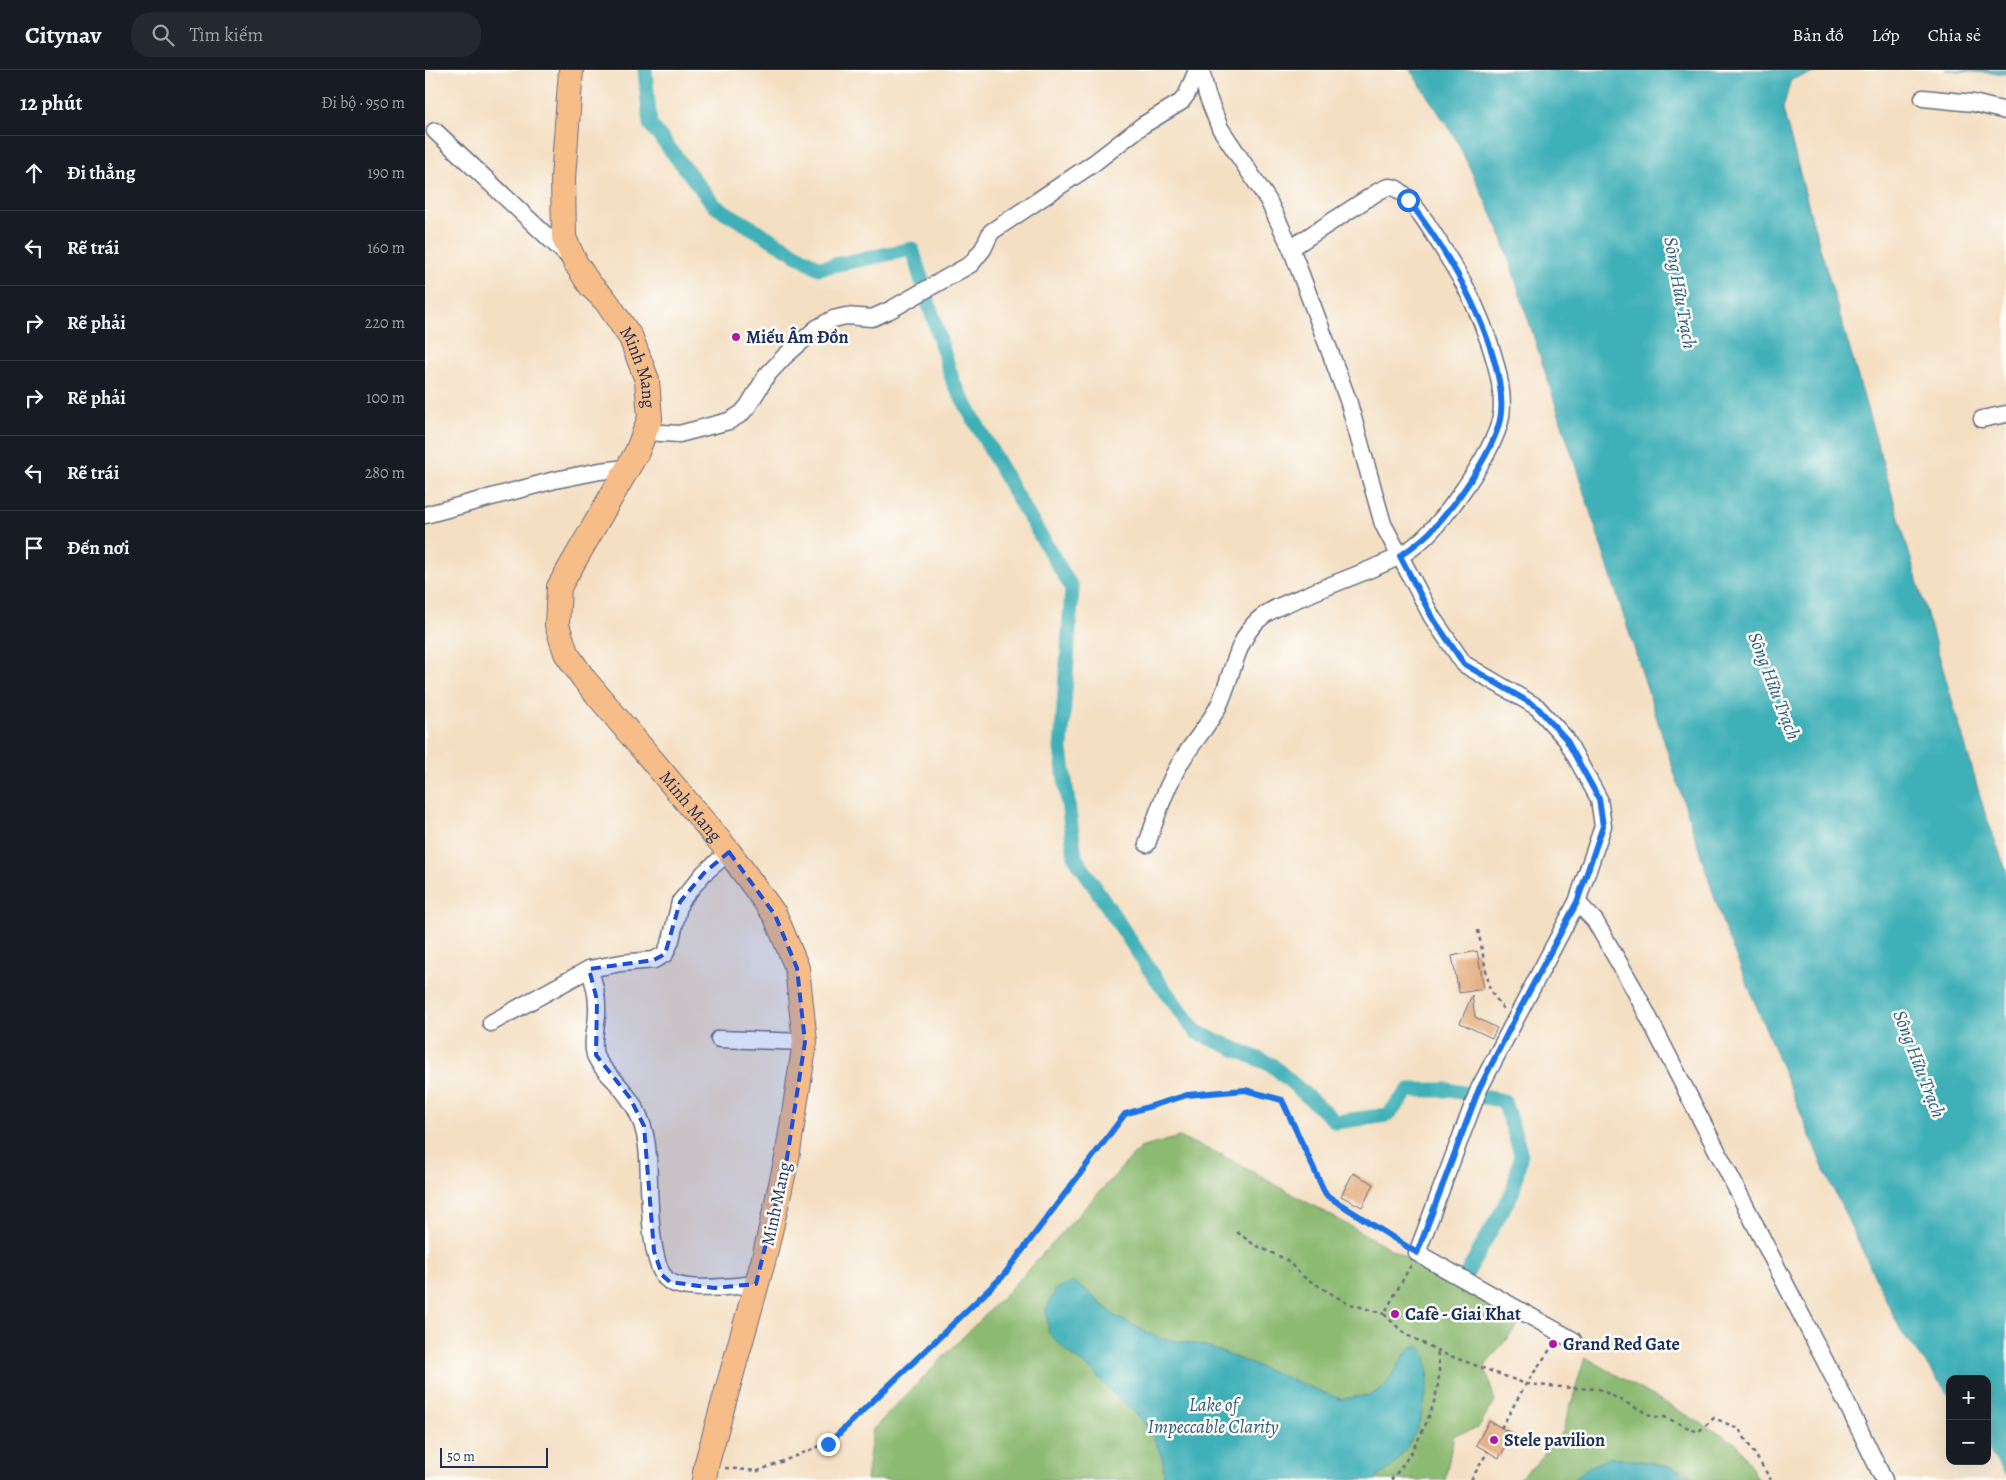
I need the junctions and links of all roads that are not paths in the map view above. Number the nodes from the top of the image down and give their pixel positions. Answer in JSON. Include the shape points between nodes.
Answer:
{"nodes":[{"id":1,"x":571,"y":70,"type":"edge"},
{"id":2,"x":1199,"y":70,"type":"edge"},
{"id":3,"x":1923,"y":98,"type":"dead end"},
{"id":4,"x":2006,"y":111,"type":"edge"},
{"id":5,"x":435,"y":130,"type":"dead end"},
{"id":6,"x":1291,"y":248,"type":"junction"},
{"id":7,"x":575,"y":262,"type":"junction"},
{"id":8,"x":2006,"y":414,"type":"edge"},
{"id":9,"x":1983,"y":419,"type":"dead end"},
{"id":10,"x":645,"y":432,"type":"junction"},
{"id":11,"x":627,"y":468,"type":"junction"},
{"id":12,"x":425,"y":515,"type":"edge"},
{"id":13,"x":1400,"y":556,"type":"junction"},
{"id":14,"x":1147,"y":844,"type":"dead end"},
{"id":15,"x":729,"y":852,"type":"junction"},
{"id":16,"x":1577,"y":902,"type":"junction"},
{"id":17,"x":589,"y":969,"type":"junction"},
{"id":18,"x":491,"y":1024,"type":"dead end"},
{"id":19,"x":719,"y":1039,"type":"dead end"},
{"id":20,"x":805,"y":1042,"type":"junction"},
{"id":21,"x":756,"y":1284,"type":"junction"},
{"id":22,"x":1573,"y":1340,"type":"dead end"},
{"id":23,"x":705,"y":1473,"type":"edge"},
{"id":24,"x":1884,"y":1480,"type":"edge"}],
"edges":[{"from":1,"to":7,"type":"highway","name":"Minh Mang","via":[[563,179],[564,238]]},
{"from":2,"to":6,"type":"street","via":[[1220,128],[1268,200]]},
{"from":2,"to":10,"type":"street","via":[[1181,102],[991,232],[971,264],[875,318],[833,319],[817,328],[767,375],[745,410],[729,421],[679,434]]},
{"from":3,"to":4,"type":"street","via":[[1973,103]]},
{"from":5,"to":7,"type":"street"},
{"from":6,"to":13,"type":"street","via":[[1348,400],[1383,524]]},
{"from":6,"to":13,"type":"street","via":[[1379,191],[1394,187],[1427,224],[1464,283],[1489,344],[1502,399],[1494,438],[1452,505],[1429,533]]},
{"from":7,"to":10,"type":"highway","name":"Minh Mang","via":[[631,338],[647,380],[650,418]]},
{"from":8,"to":9,"type":"street"},
{"from":10,"to":11,"type":"highway","name":"Minh Mang"},
{"from":11,"to":12,"type":"street","via":[[555,480]]},
{"from":11,"to":15,"type":"highway","name":"Minh Mang","via":[[559,587],[557,625],[566,653],[584,679]]},
{"from":13,"to":14,"type":"street","via":[[1278,607],[1256,622],[1243,643],[1217,708],[1181,761],[1161,802]]},
{"from":13,"to":16,"type":"street","via":[[1432,617],[1464,664],[1537,707],[1566,739],[1599,799],[1603,826]]},
{"from":15,"to":17,"type":"street","via":[[704,873],[680,902],[665,954],[654,960]]},
{"from":15,"to":20,"type":"highway","name":"Minh Mang","via":[[775,915],[797,968]]},
{"from":16,"to":22,"type":"street","via":[[1476,1097],[1417,1253]]},
{"from":16,"to":24,"type":"street","via":[[1595,921],[1634,988]]},
{"from":17,"to":18,"type":"street"},
{"from":17,"to":21,"type":"street","via":[[597,1000],[593,1044],[596,1055],[630,1098],[644,1126],[654,1251],[662,1275],[670,1282],[692,1287]]},
{"from":19,"to":20,"type":"street"},
{"from":20,"to":21,"type":"highway","name":"Minh Mang","via":[[787,1158]]},
{"from":21,"to":23,"type":"highway","name":"Minh Mang"}]}
